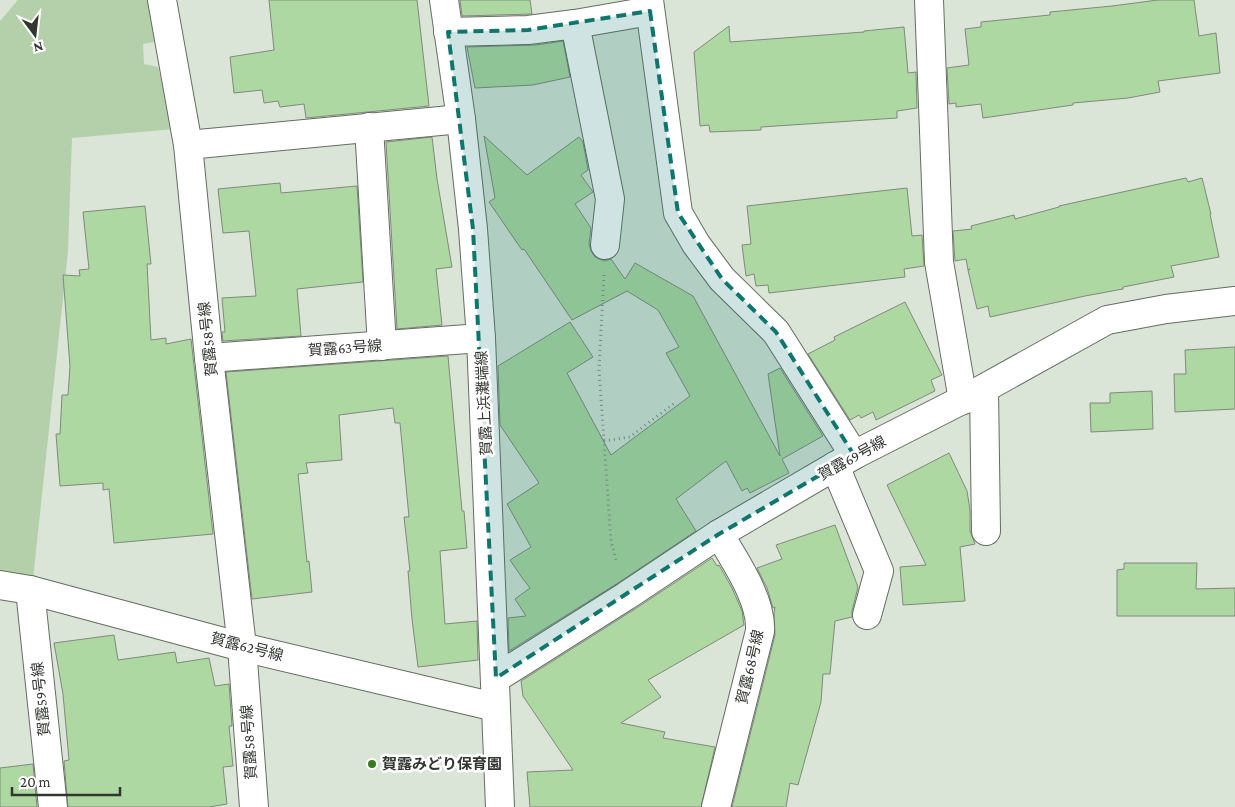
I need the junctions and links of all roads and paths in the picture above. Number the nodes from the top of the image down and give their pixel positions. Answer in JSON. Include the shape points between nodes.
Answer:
{"nodes":[{"id":1,"x":162,"y":0,"type":"edge"},
{"id":2,"x":444,"y":0,"type":"edge"},
{"id":3,"x":929,"y":0,"type":"edge"},
{"id":4,"x":650,"y":6,"type":"edge"},
{"id":5,"x":575,"y":24,"type":"junction"},
{"id":6,"x":448,"y":32,"type":"junction"},
{"id":7,"x":461,"y":119,"type":"junction"},
{"id":8,"x":369,"y":127,"type":"junction"},
{"id":9,"x":188,"y":145,"type":"junction"},
{"id":10,"x":605,"y":245,"type":"joint"},
{"id":11,"x":1235,"y":301,"type":"edge"},
{"id":12,"x":481,"y":338,"type":"junction"},
{"id":13,"x":382,"y":346,"type":"junction"},
{"id":14,"x":209,"y":358,"type":"junction"},
{"id":15,"x":973,"y":394,"type":"junction"},
{"id":16,"x":676,"y":402,"type":"dead end"},
{"id":17,"x":604,"y":441,"type":"junction"},
{"id":18,"x":844,"y":461,"type":"junction"},
{"id":19,"x":986,"y":531,"type":"dead end"},
{"id":20,"x":719,"y":534,"type":"junction"},
{"id":21,"x":0,"y":585,"type":"edge"},
{"id":22,"x":30,"y":590,"type":"junction"},
{"id":23,"x":626,"y":596,"type":"junction"},
{"id":24,"x":867,"y":615,"type":"dead end"},
{"id":25,"x":242,"y":647,"type":"junction"},
{"id":26,"x":496,"y":678,"type":"junction"},
{"id":27,"x":495,"y":707,"type":"junction"},
{"id":28,"x":52,"y":807,"type":"edge"},
{"id":29,"x":254,"y":807,"type":"edge"},
{"id":30,"x":500,"y":807,"type":"edge"},
{"id":31,"x":716,"y":807,"type":"edge"}],
"edges":[{"from":1,"to":9,"type":"street","name":"賀露58号線"},
{"from":2,"to":6,"type":"street","name":"賀露上浜灘端線"},
{"from":3,"to":15,"type":"street","via":[[939,262]]},
{"from":4,"to":5,"type":"street"},
{"from":4,"to":18,"type":"street","via":[[678,213],[722,279],[776,332]]},
{"from":5,"to":6,"type":"street","via":[[528,30]]},
{"from":5,"to":10,"type":"street","via":[[610,199]]},
{"from":6,"to":7,"type":"street","name":"賀露上浜灘端線"},
{"from":7,"to":8,"type":"street"},
{"from":7,"to":12,"type":"street","name":"賀露上浜灘端線"},
{"from":8,"to":9,"type":"street"},
{"from":8,"to":13,"type":"street"},
{"from":9,"to":14,"type":"street","name":"賀露58号線"},
{"from":10,"to":17,"type":"path","via":[[600,369]]},
{"from":11,"to":15,"type":"street","name":"賀露69号線","via":[[1107,320]]},
{"from":12,"to":13,"type":"street","name":"賀露63号線"},
{"from":12,"to":26,"type":"street","name":"賀露上浜灘端線"},
{"from":13,"to":14,"type":"street","name":"賀露63号線"},
{"from":14,"to":25,"type":"street","name":"賀露58号線"},
{"from":15,"to":18,"type":"street","name":"賀露69号線"},
{"from":15,"to":19,"type":"street"},
{"from":16,"to":17,"type":"path","via":[[630,437]]},
{"from":17,"to":23,"type":"path","via":[[611,541]]},
{"from":18,"to":20,"type":"street","name":"賀露69号線"},
{"from":18,"to":24,"type":"street","via":[[879,571]]},
{"from":20,"to":23,"type":"street","name":"賀露69号線"},
{"from":20,"to":31,"type":"street","name":"賀露68号線","via":[[753,594],[760,631]]},
{"from":21,"to":22,"type":"street","name":"賀露62号線"},
{"from":22,"to":25,"type":"street","name":"賀露62号線"},
{"from":22,"to":28,"type":"street","name":"賀露59号線"},
{"from":23,"to":26,"type":"street","name":"賀露69号線"},
{"from":25,"to":27,"type":"street","name":"賀露62号線"},
{"from":25,"to":29,"type":"street","name":"賀露58号線"},
{"from":26,"to":27,"type":"street","name":"賀露上浜灘端線"},
{"from":27,"to":30,"type":"street","name":"賀露上浜灘端線"}]}
